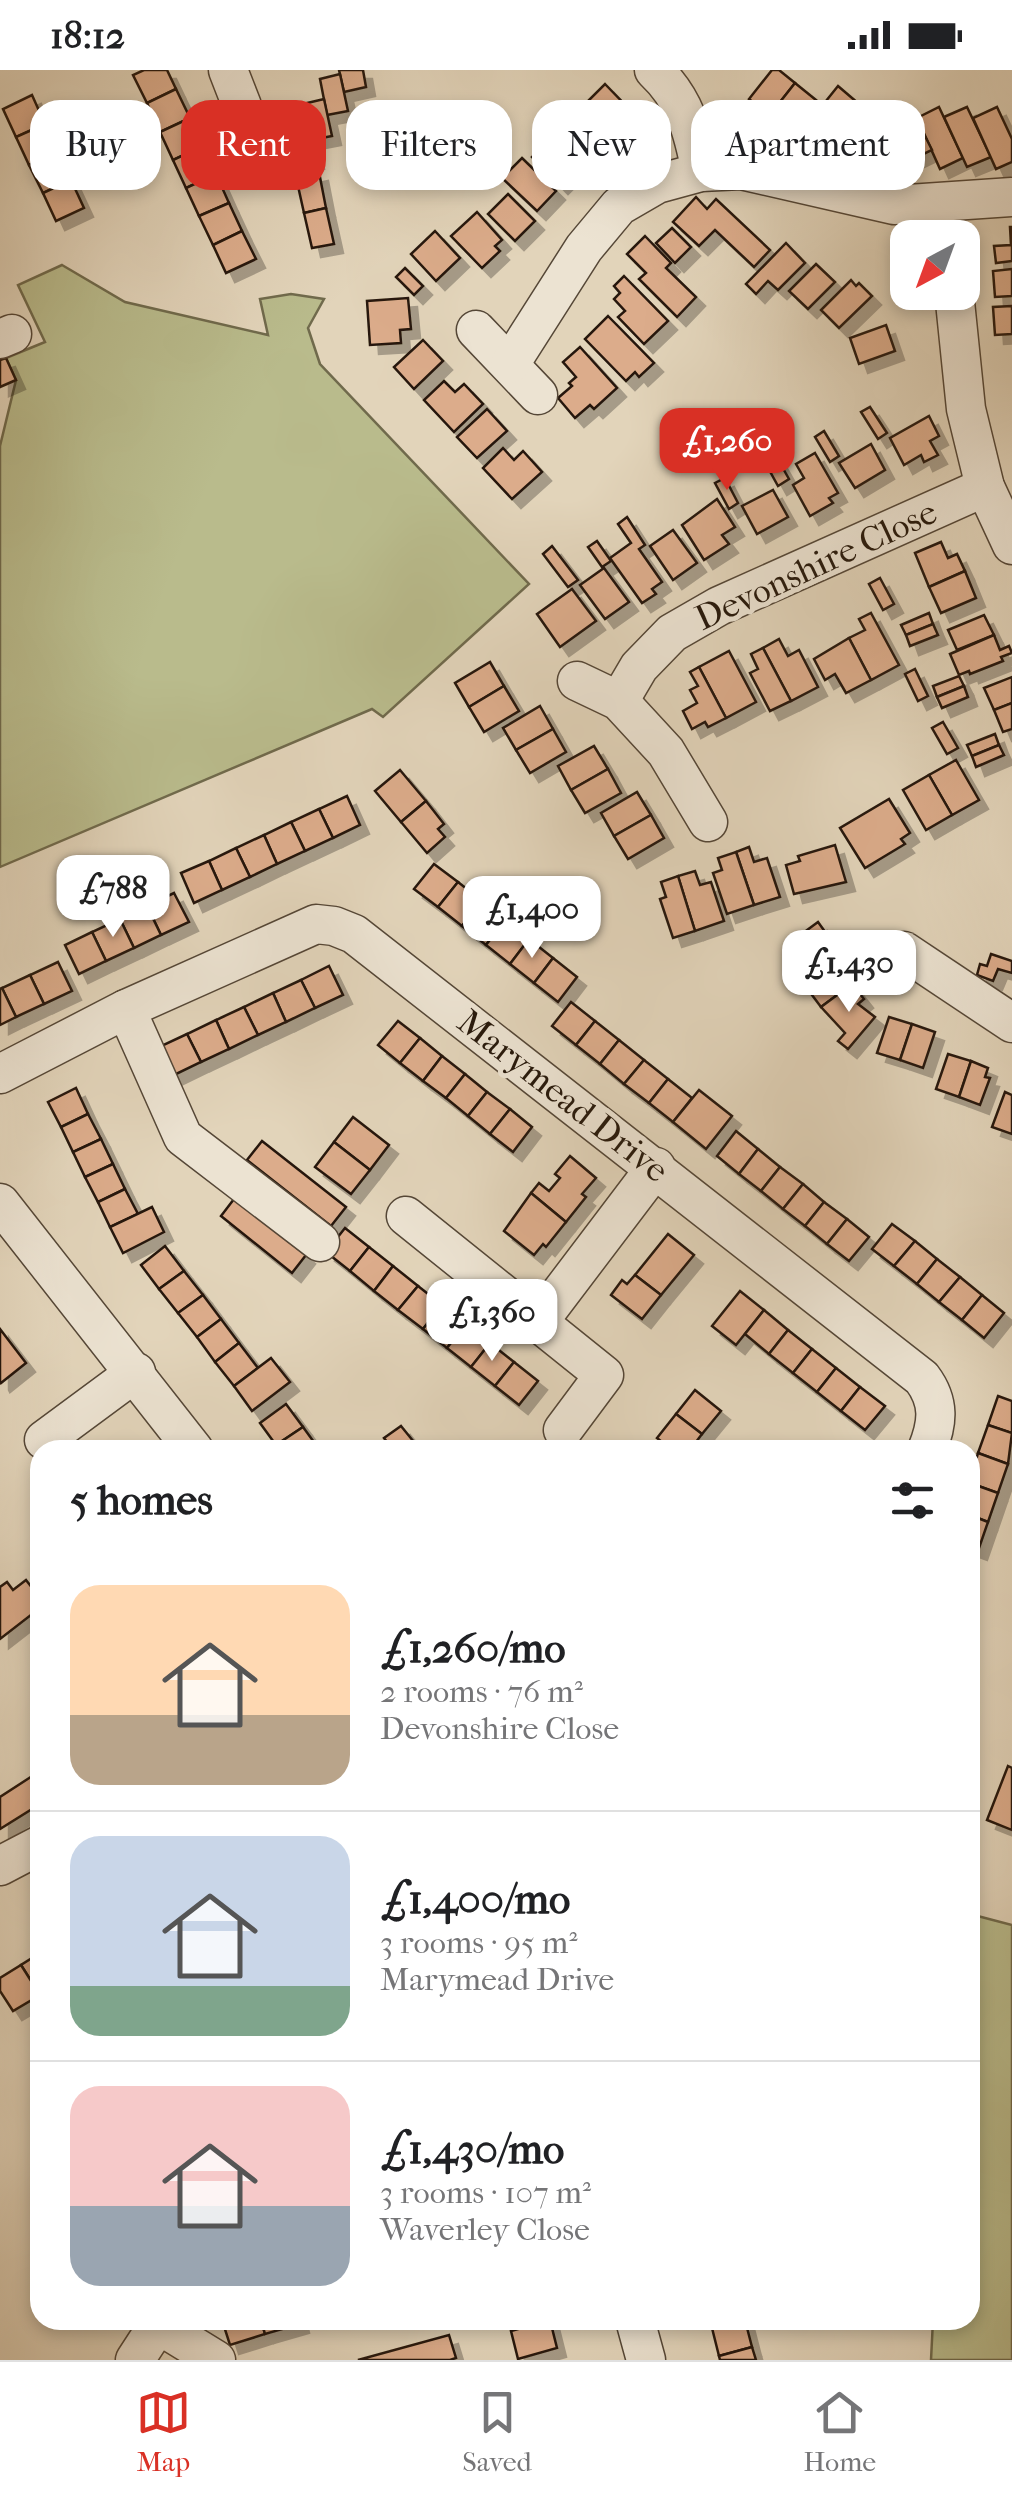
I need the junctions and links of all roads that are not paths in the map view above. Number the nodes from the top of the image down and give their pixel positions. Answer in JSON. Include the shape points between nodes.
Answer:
{"nodes":[{"id":1,"x":228,"y":70,"type":"edge"},
{"id":2,"x":654,"y":70,"type":"edge"},
{"id":3,"x":240,"y":100,"type":"edge"},
{"id":4,"x":691,"y":125,"type":"edge"},
{"id":5,"x":691,"y":175,"type":"edge"},
{"id":6,"x":828,"y":190,"type":"edge"},
{"id":7,"x":1012,"y":198,"type":"edge"},
{"id":8,"x":945,"y":220,"type":"edge"},
{"id":9,"x":956,"y":310,"type":"edge"},
{"id":10,"x":476,"y":330,"type":"dead end"},
{"id":11,"x":510,"y":364,"type":"junction"},
{"id":12,"x":538,"y":395,"type":"dead end"},
{"id":13,"x":984,"y":487,"type":"junction"},
{"id":14,"x":1012,"y":544,"type":"edge"},
{"id":15,"x":577,"y":681,"type":"dead end"},
{"id":16,"x":619,"y":702,"type":"junction"},
{"id":17,"x":708,"y":822,"type":"dead end"},
{"id":18,"x":904,"y":951,"type":"dead end"},
{"id":19,"x":126,"y":1009,"type":"junction"},
{"id":20,"x":1012,"y":1022,"type":"edge"},
{"id":21,"x":0,"y":1074,"type":"edge"},
{"id":22,"x":656,"y":1168,"type":"junction"},
{"id":23,"x":0,"y":1203,"type":"edge"},
{"id":24,"x":406,"y":1216,"type":"dead end"},
{"id":25,"x":320,"y":1242,"type":"dead end"},
{"id":26,"x":540,"y":1320,"type":"junction"},
{"id":27,"x":136,"y":1372,"type":"junction"},
{"id":28,"x":562,"y":1430,"type":"dead end"},
{"id":29,"x":44,"y":1440,"type":"dead end"},
{"id":30,"x":187,"y":1440,"type":"edge"},
{"id":31,"x":931,"y":1440,"type":"edge"},
{"id":32,"x":30,"y":1850,"type":"edge"},
{"id":33,"x":0,"y":1866,"type":"edge"},
{"id":34,"x":155,"y":2330,"type":"edge"},
{"id":35,"x":172,"y":2330,"type":"edge"},
{"id":36,"x":638,"y":2330,"type":"edge"},
{"id":37,"x":134,"y":2360,"type":"edge"},
{"id":38,"x":216,"y":2360,"type":"edge"},
{"id":39,"x":646,"y":2360,"type":"edge"}],
"edges":[{"from":1,"to":3,"type":"street"},
{"from":2,"to":4,"type":"street","via":[[670,84]]},
{"from":5,"to":11,"type":"street","via":[[657,184],[619,206]]},
{"from":6,"to":8,"type":"street"},
{"from":7,"to":8,"type":"street"},
{"from":9,"to":13,"type":"street","via":[[966,409]]},
{"from":10,"to":11,"type":"street"},
{"from":11,"to":12,"type":"street"},
{"from":13,"to":14,"type":"street"},
{"from":13,"to":16,"type":"street","name":"Devonshire Close","via":[[672,633],[638,667]]},
{"from":15,"to":16,"type":"street"},
{"from":16,"to":17,"type":"street","via":[[666,752]]},
{"from":18,"to":20,"type":"street","via":[[947,960]]},
{"from":19,"to":21,"type":"street","name":"Marymead Drive"},
{"from":19,"to":22,"type":"street","name":"Marymead Drive","via":[[316,924],[334,926],[354,934]]},
{"from":19,"to":25,"type":"street","via":[[184,1137]]},
{"from":22,"to":26,"type":"street"},
{"from":22,"to":31,"type":"street","name":"Marymead Drive","via":[[922,1378],[936,1410]]},
{"from":23,"to":27,"type":"street"},
{"from":24,"to":26,"type":"street"},
{"from":26,"to":28,"type":"street","via":[[604,1375]]},
{"from":27,"to":29,"type":"street"},
{"from":27,"to":30,"type":"street"},
{"from":32,"to":33,"type":"street"},
{"from":34,"to":37,"type":"street"},
{"from":35,"to":38,"type":"street"},
{"from":36,"to":39,"type":"street"}]}
